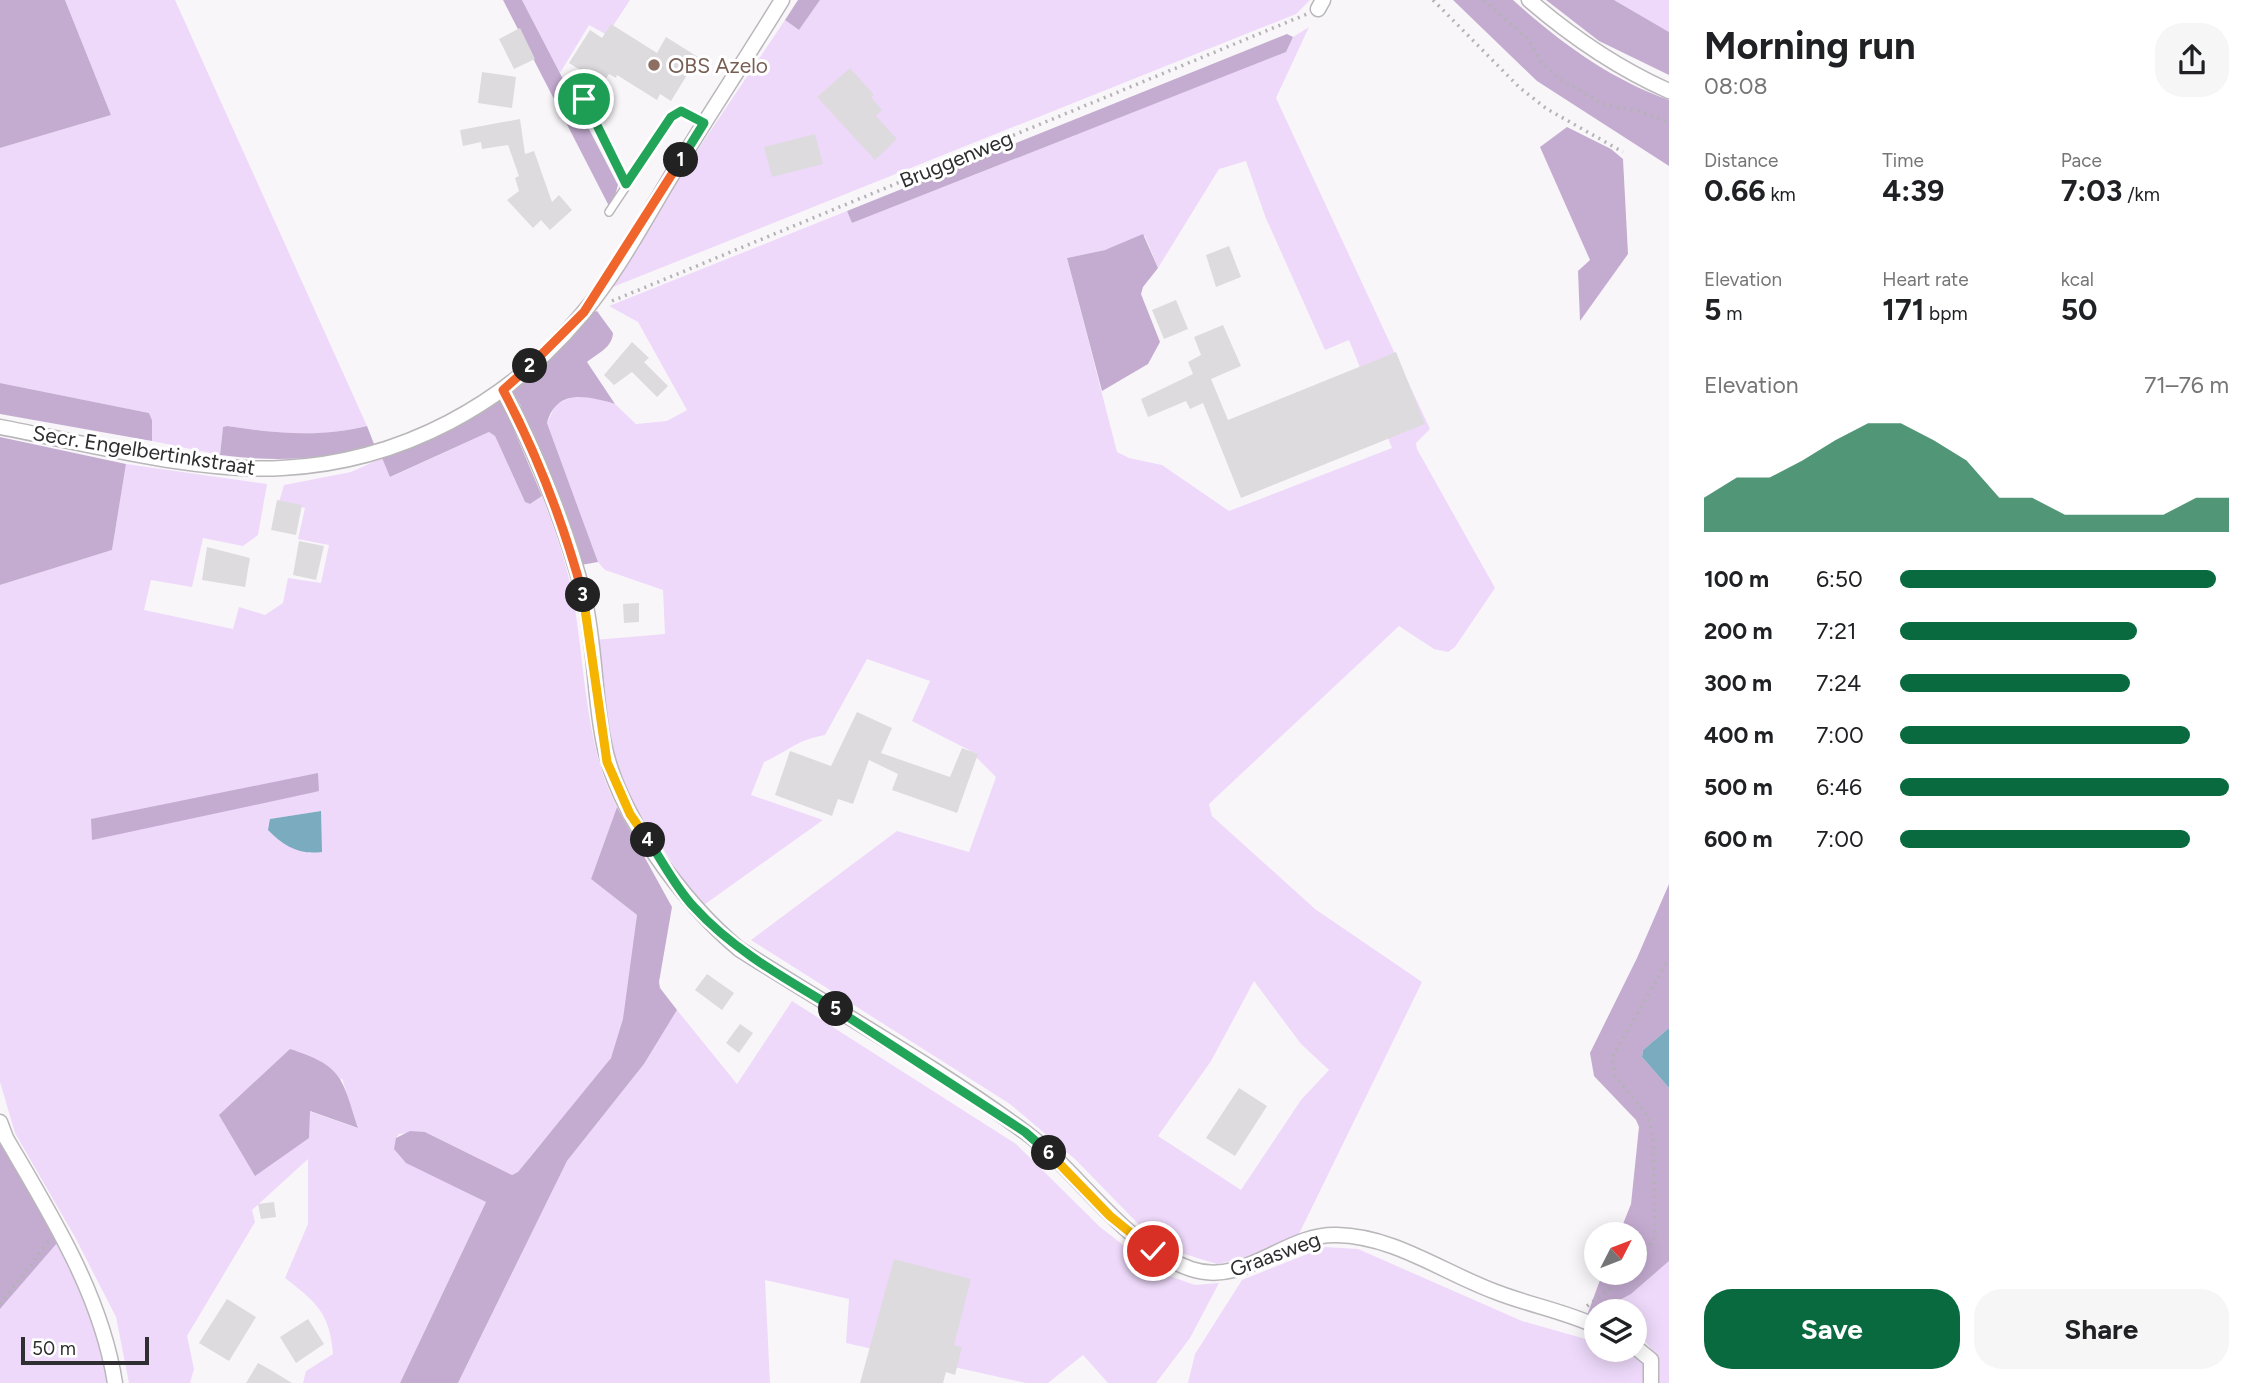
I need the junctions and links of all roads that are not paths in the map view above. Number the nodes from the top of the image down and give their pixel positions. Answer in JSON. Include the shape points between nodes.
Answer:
{"nodes":[{"id":1,"x":782,"y":0,"type":"edge"},
{"id":2,"x":1530,"y":0,"type":"edge"},
{"id":3,"x":1669,"y":91,"type":"edge"},
{"id":4,"x":584,"y":99,"type":"dead end"},
{"id":5,"x":704,"y":123,"type":"junction"},
{"id":6,"x":626,"y":184,"type":"junction"},
{"id":7,"x":609,"y":212,"type":"dead end"},
{"id":8,"x":503,"y":390,"type":"junction"},
{"id":9,"x":0,"y":427,"type":"edge"},
{"id":10,"x":0,"y":1122,"type":"edge"},
{"id":11,"x":1584,"y":1321,"type":"edge"},
{"id":12,"x":1647,"y":1357,"type":"edge"},
{"id":13,"x":115,"y":1383,"type":"edge"},
{"id":14,"x":1651,"y":1383,"type":"edge"}],
"edges":[{"from":1,"to":5,"type":"street","name":"Secr. Engelbertinkstraat"},
{"from":2,"to":3,"type":"street","via":[[1612,62]]},
{"from":4,"to":6,"type":"lane"},
{"from":5,"to":6,"type":"lane","via":[[685,111],[675,113]]},
{"from":5,"to":8,"type":"street","name":"Secr. Engelbertinkstraat","via":[[584,312]]},
{"from":6,"to":7,"type":"lane"},
{"from":8,"to":9,"type":"street","name":"Secr. Engelbertinkstraat","via":[[451,423],[373,455],[281,469],[166,457]]},
{"from":8,"to":11,"type":"street","name":"Graasweg","via":[[577,570],[602,738],[612,774],[630,814],[692,905],[720,933],[1025,1132],[1110,1216],[1174,1262],[1208,1273],[1231,1272],[1303,1241],[1347,1235],[1384,1243],[1496,1292]]},
{"from":10,"to":13,"type":"street","via":[[59,1228],[99,1314]]},
{"from":12,"to":14,"type":"street"}]}
